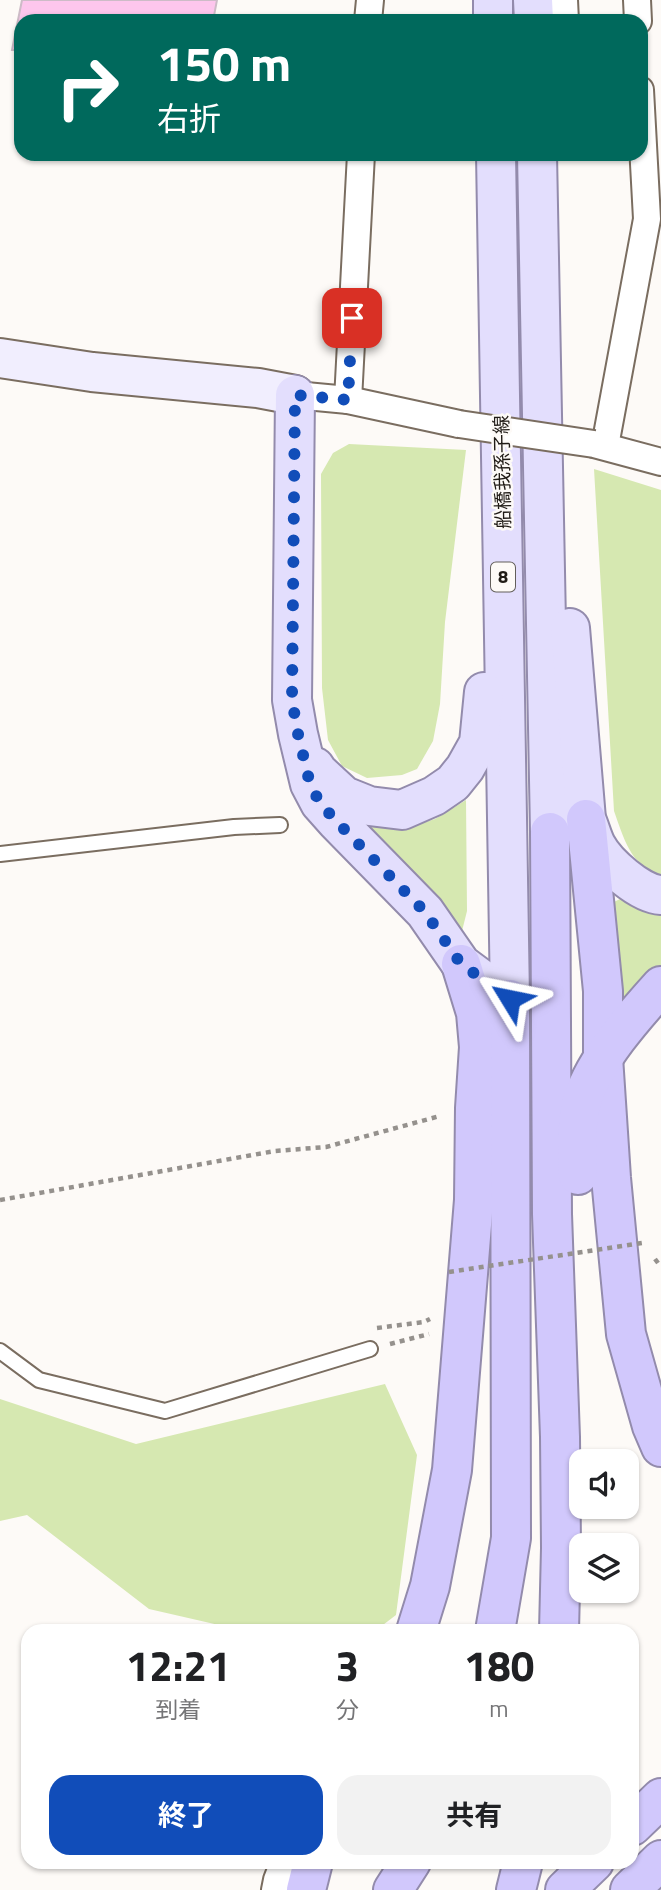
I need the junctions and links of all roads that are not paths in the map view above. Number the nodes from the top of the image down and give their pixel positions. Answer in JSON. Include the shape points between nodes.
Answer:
{"nodes":[{"id":1,"x":361,"y":161,"type":"edge"},
{"id":2,"x":496,"y":161,"type":"edge"},
{"id":3,"x":537,"y":161,"type":"edge"},
{"id":4,"x":644,"y":161,"type":"edge"},
{"id":5,"x":0,"y":358,"type":"edge"},
{"id":6,"x":295,"y":395,"type":"junction"},
{"id":7,"x":348,"y":400,"type":"junction"},
{"id":8,"x":599,"y":445,"type":"junction"},
{"id":9,"x":661,"y":462,"type":"edge"},
{"id":10,"x":544,"y":475,"type":"junction"},
{"id":11,"x":502,"y":503,"type":"junction"},
{"id":12,"x":298,"y":734,"type":"junction"},
{"id":13,"x":586,"y":819,"type":"junction"},
{"id":14,"x":280,"y":825,"type":"dead end"},
{"id":15,"x":550,"y":832,"type":"joint"},
{"id":16,"x":0,"y":854,"type":"edge"},
{"id":17,"x":661,"y":895,"type":"edge"},
{"id":18,"x":461,"y":964,"type":"junction"},
{"id":19,"x":661,"y":986,"type":"edge"},
{"id":20,"x":510,"y":999,"type":"junction"},
{"id":21,"x":479,"y":1047,"type":"junction"},
{"id":22,"x":603,"y":1057,"type":"junction"},
{"id":23,"x":370,"y":1349,"type":"road end"},
{"id":24,"x":0,"y":1352,"type":"edge"},
{"id":25,"x":561,"y":1437,"type":"junction"},
{"id":26,"x":661,"y":1447,"type":"edge"},
{"id":27,"x":418,"y":1624,"type":"edge"},
{"id":28,"x":496,"y":1624,"type":"edge"},
{"id":29,"x":559,"y":1624,"type":"edge"},
{"id":30,"x":661,"y":1798,"type":"edge"},
{"id":31,"x":639,"y":1819,"type":"edge"},
{"id":32,"x":661,"y":1860,"type":"edge"},
{"id":33,"x":281,"y":1869,"type":"edge"},
{"id":34,"x":311,"y":1869,"type":"edge"},
{"id":35,"x":406,"y":1869,"type":"edge"},
{"id":36,"x":587,"y":1869,"type":"edge"},
{"id":37,"x":275,"y":1890,"type":"edge"},
{"id":38,"x":306,"y":1890,"type":"edge"},
{"id":39,"x":393,"y":1890,"type":"edge"},
{"id":40,"x":565,"y":1890,"type":"edge"},
{"id":41,"x":631,"y":1890,"type":"edge"}],
"edges":[{"from":1,"to":7,"type":"street"},
{"from":2,"to":11,"type":"main road","name":"船橋我孫子線","number":"8"},
{"from":3,"to":10,"type":"main road"},
{"from":4,"to":8,"type":"street","via":[[647,219]]},
{"from":5,"to":6,"type":"street"},
{"from":6,"to":7,"type":"street"},
{"from":6,"to":12,"type":"main road","via":[[292,700]]},
{"from":7,"to":8,"type":"street","bridge":true,"via":[[459,424]]},
{"from":8,"to":9,"type":"street"},
{"from":10,"to":13,"type":"main road","via":[[567,584]]},
{"from":10,"to":15,"type":"main road"},
{"from":11,"to":12,"type":"main road","via":[[479,743],[453,783],[402,810],[369,806],[344,796],[317,771]]},
{"from":11,"to":20,"type":"main road","name":"船橋我孫子線","number":"8"},
{"from":12,"to":18,"type":"main road","via":[[310,784],[320,803],[425,912]]},
{"from":13,"to":17,"type":"main road","via":[[597,847],[615,867],[631,882]]},
{"from":13,"to":22,"type":"highway","via":[[603,991]]},
{"from":14,"to":16,"type":"lane"},
{"from":15,"to":25,"type":"highway","via":[[552,1214]]},
{"from":18,"to":20,"type":"main road"},
{"from":18,"to":21,"type":"highway","via":[[476,1013]]},
{"from":19,"to":22,"type":"highway"},
{"from":20,"to":21,"type":"highway","via":[[491,1019]]},
{"from":20,"to":28,"type":"highway","via":[[511,1538]]},
{"from":21,"to":27,"type":"highway","via":[[474,1200],[452,1471]]},
{"from":22,"to":25,"type":"highway","via":[[583,1098],[578,1123],[578,1365]]},
{"from":22,"to":26,"type":"highway","via":[[626,1334]]},
{"from":23,"to":24,"type":"lane","via":[[165,1411],[39,1380]]},
{"from":25,"to":29,"type":"highway"},
{"from":30,"to":31,"type":"highway"},
{"from":32,"to":41,"type":"highway"},
{"from":33,"to":37,"type":"street"},
{"from":34,"to":38,"type":"highway"},
{"from":35,"to":39,"type":"highway"},
{"from":36,"to":40,"type":"highway"}]}
